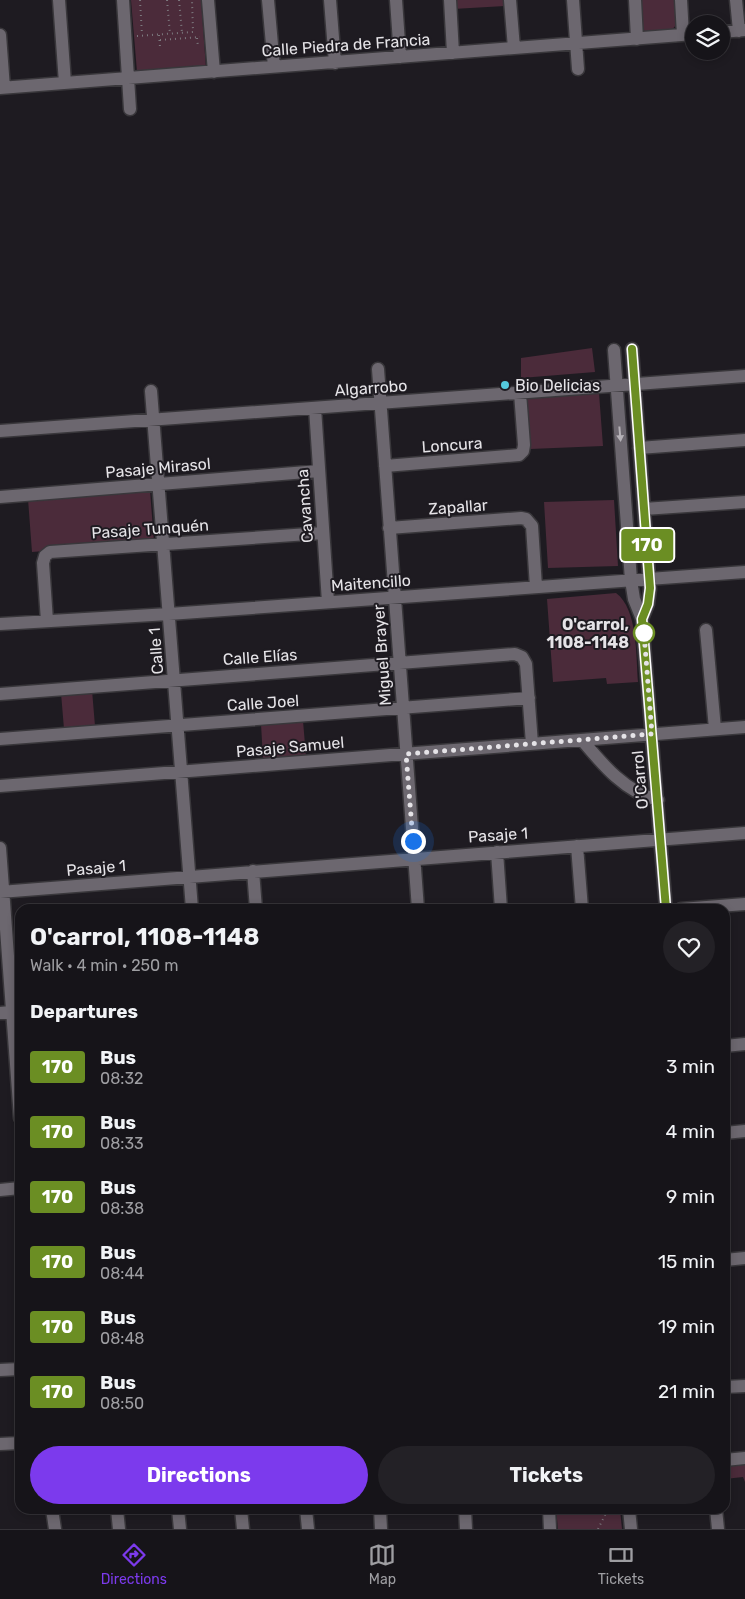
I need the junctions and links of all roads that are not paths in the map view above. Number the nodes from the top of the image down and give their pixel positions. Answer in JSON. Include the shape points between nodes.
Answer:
{"nodes":[{"id":1,"x":59,"y":0,"type":"edge"},
{"id":2,"x":123,"y":0,"type":"edge"},
{"id":3,"x":208,"y":0,"type":"edge"},
{"id":4,"x":268,"y":0,"type":"edge"},
{"id":5,"x":330,"y":0,"type":"edge"},
{"id":6,"x":396,"y":0,"type":"edge"},
{"id":7,"x":450,"y":0,"type":"edge"},
{"id":8,"x":510,"y":0,"type":"edge"},
{"id":9,"x":572,"y":0,"type":"edge"},
{"id":10,"x":635,"y":0,"type":"edge"},
{"id":11,"x":681,"y":0,"type":"edge"},
{"id":12,"x":736,"y":0,"type":"edge"},
{"id":13,"x":685,"y":20,"type":"edge"},
{"id":14,"x":742,"y":31,"type":"edge"},
{"id":15,"x":0,"y":35,"type":"edge"},
{"id":16,"x":685,"y":35,"type":"edge"},
{"id":17,"x":637,"y":39,"type":"junction"},
{"id":18,"x":576,"y":44,"type":"junction"},
{"id":19,"x":514,"y":48,"type":"junction"},
{"id":20,"x":453,"y":53,"type":"junction"},
{"id":21,"x":400,"y":57,"type":"junction"},
{"id":22,"x":335,"y":62,"type":"junction"},
{"id":23,"x":274,"y":67,"type":"junction"},
{"id":24,"x":578,"y":70,"type":"dead end"},
{"id":25,"x":214,"y":72,"type":"junction"},
{"id":26,"x":128,"y":78,"type":"junction"},
{"id":27,"x":65,"y":83,"type":"junction"},
{"id":28,"x":2,"y":88,"type":"edge"},
{"id":29,"x":130,"y":109,"type":"dead end"},
{"id":30,"x":632,"y":349,"type":"dead end"},
{"id":31,"x":614,"y":350,"type":"dead end"},
{"id":32,"x":378,"y":369,"type":"dead end"},
{"id":33,"x":745,"y":376,"type":"edge"},
{"id":34,"x":634,"y":384,"type":"junction"},
{"id":35,"x":616,"y":386,"type":"junction"},
{"id":36,"x":151,"y":391,"type":"dead end"},
{"id":37,"x":520,"y":393,"type":"junction"},
{"id":38,"x":380,"y":403,"type":"junction"},
{"id":39,"x":315,"y":408,"type":"junction"},
{"id":40,"x":153,"y":420,"type":"junction"},
{"id":41,"x":0,"y":431,"type":"edge"},
{"id":42,"x":745,"y":440,"type":"edge"},
{"id":43,"x":639,"y":448,"type":"junction"},
{"id":44,"x":385,"y":466,"type":"junction"},
{"id":45,"x":319,"y":471,"type":"junction"},
{"id":46,"x":158,"y":484,"type":"junction"},
{"id":47,"x":0,"y":497,"type":"edge"},
{"id":48,"x":745,"y":502,"type":"edge"},
{"id":49,"x":644,"y":509,"type":"junction"},
{"id":50,"x":389,"y":528,"type":"junction"},
{"id":51,"x":323,"y":533,"type":"junction"},
{"id":52,"x":164,"y":545,"type":"junction"},
{"id":53,"x":745,"y":572,"type":"edge"},
{"id":54,"x":649,"y":579,"type":"junction"},
{"id":55,"x":631,"y":580,"type":"junction"},
{"id":56,"x":536,"y":587,"type":"junction"},
{"id":57,"x":394,"y":597,"type":"junction"},
{"id":58,"x":328,"y":602,"type":"junction"},
{"id":59,"x":169,"y":614,"type":"junction"},
{"id":60,"x":642,"y":619,"type":"junction"},
{"id":61,"x":47,"y":621,"type":"junction"},
{"id":62,"x":0,"y":624,"type":"edge"},
{"id":63,"x":706,"y":630,"type":"dead end"},
{"id":64,"x":399,"y":663,"type":"junction"},
{"id":65,"x":174,"y":680,"type":"junction"},
{"id":66,"x":0,"y":694,"type":"edge"},
{"id":67,"x":529,"y":698,"type":"junction"},
{"id":68,"x":402,"y":708,"type":"junction"},
{"id":69,"x":178,"y":726,"type":"junction"},
{"id":70,"x":745,"y":727,"type":"edge"},
{"id":71,"x":715,"y":729,"type":"junction"},
{"id":72,"x":652,"y":734,"type":"junction"},
{"id":73,"x":0,"y":739,"type":"edge"},
{"id":74,"x":582,"y":740,"type":"junction"},
{"id":75,"x":532,"y":744,"type":"junction"},
{"id":76,"x":406,"y":754,"type":"junction"},
{"id":77,"x":181,"y":772,"type":"junction"},
{"id":78,"x":0,"y":786,"type":"edge"},
{"id":79,"x":658,"y":800,"type":"junction"},
{"id":80,"x":745,"y":833,"type":"edge"},
{"id":81,"x":661,"y":840,"type":"junction"},
{"id":82,"x":577,"y":846,"type":"junction"},
{"id":83,"x":0,"y":848,"type":"edge"},
{"id":84,"x":497,"y":852,"type":"junction"},
{"id":85,"x":414,"y":858,"type":"junction"},
{"id":86,"x":254,"y":871,"type":"junction"},
{"id":87,"x":189,"y":877,"type":"junction"},
{"id":88,"x":2,"y":892,"type":"edge"},
{"id":89,"x":192,"y":904,"type":"edge"},
{"id":90,"x":256,"y":904,"type":"edge"},
{"id":91,"x":418,"y":904,"type":"edge"},
{"id":92,"x":501,"y":904,"type":"edge"},
{"id":93,"x":582,"y":904,"type":"edge"},
{"id":94,"x":666,"y":904,"type":"edge"},
{"id":95,"x":745,"y":904,"type":"edge"},
{"id":96,"x":730,"y":905,"type":"edge"},
{"id":97,"x":9,"y":952,"type":"edge"},
{"id":98,"x":11,"y":1012,"type":"edge"},
{"id":99,"x":745,"y":1044,"type":"edge"},
{"id":100,"x":730,"y":1046,"type":"edge"},
{"id":101,"x":15,"y":1059,"type":"edge"},
{"id":102,"x":745,"y":1131,"type":"edge"},
{"id":103,"x":730,"y":1132,"type":"edge"},
{"id":104,"x":15,"y":1188,"type":"edge"},
{"id":105,"x":0,"y":1190,"type":"edge"},
{"id":106,"x":745,"y":1258,"type":"edge"},
{"id":107,"x":730,"y":1260,"type":"edge"},
{"id":108,"x":15,"y":1369,"type":"edge"},
{"id":109,"x":0,"y":1370,"type":"edge"},
{"id":110,"x":745,"y":1386,"type":"edge"},
{"id":111,"x":730,"y":1387,"type":"edge"},
{"id":112,"x":15,"y":1443,"type":"edge"},
{"id":113,"x":0,"y":1444,"type":"edge"},
{"id":114,"x":745,"y":1458,"type":"edge"},
{"id":115,"x":730,"y":1460,"type":"edge"},
{"id":116,"x":53,"y":1514,"type":"edge"},
{"id":117,"x":118,"y":1514,"type":"edge"},
{"id":118,"x":178,"y":1514,"type":"edge"},
{"id":119,"x":242,"y":1514,"type":"edge"},
{"id":120,"x":306,"y":1514,"type":"edge"},
{"id":121,"x":380,"y":1514,"type":"edge"},
{"id":122,"x":465,"y":1514,"type":"edge"},
{"id":123,"x":549,"y":1514,"type":"edge"},
{"id":124,"x":630,"y":1514,"type":"edge"},
{"id":125,"x":716,"y":1514,"type":"edge"},
{"id":126,"x":55,"y":1529,"type":"edge"},
{"id":127,"x":119,"y":1529,"type":"edge"},
{"id":128,"x":180,"y":1529,"type":"edge"},
{"id":129,"x":243,"y":1529,"type":"edge"},
{"id":130,"x":308,"y":1529,"type":"edge"},
{"id":131,"x":381,"y":1529,"type":"edge"},
{"id":132,"x":466,"y":1529,"type":"edge"},
{"id":133,"x":550,"y":1529,"type":"edge"},
{"id":134,"x":631,"y":1529,"type":"edge"},
{"id":135,"x":718,"y":1529,"type":"edge"}],
"edges":[{"from":1,"to":27,"type":"street"},
{"from":2,"to":26,"type":"street"},
{"from":3,"to":25,"type":"street"},
{"from":4,"to":23,"type":"street"},
{"from":5,"to":22,"type":"street"},
{"from":6,"to":21,"type":"street"},
{"from":7,"to":20,"type":"street"},
{"from":8,"to":19,"type":"street"},
{"from":9,"to":18,"type":"street"},
{"from":10,"to":17,"type":"street"},
{"from":11,"to":13,"type":"street"},
{"from":12,"to":14,"type":"street"},
{"from":15,"to":28,"type":"street"},
{"from":16,"to":17,"type":"street","name":"Calle Piedra de Francia"},
{"from":17,"to":18,"type":"street","name":"Calle Piedra de Francia"},
{"from":18,"to":19,"type":"street","name":"Calle Piedra de Francia"},
{"from":18,"to":24,"type":"street"},
{"from":19,"to":20,"type":"street","name":"Calle Piedra de Francia"},
{"from":20,"to":21,"type":"street","name":"Calle Piedra de Francia"},
{"from":21,"to":22,"type":"street","name":"Calle Piedra de Francia"},
{"from":22,"to":23,"type":"street","name":"Calle Piedra de Francia"},
{"from":23,"to":25,"type":"street","name":"Calle Piedra de Francia"},
{"from":25,"to":26,"type":"street","name":"Calle Piedra de Francia"},
{"from":26,"to":27,"type":"street","name":"Calle Piedra de Francia"},
{"from":26,"to":29,"type":"street"},
{"from":27,"to":28,"type":"street","name":"Calle Piedra de Francia"},
{"from":30,"to":34,"type":"street","name":"O'Carrol"},
{"from":31,"to":35,"type":"street","name":"O'Carrol"},
{"from":32,"to":38,"type":"street","name":"Miguel Brayer"},
{"from":33,"to":34,"type":"street","name":"Algarrobo"},
{"from":34,"to":35,"type":"street","name":"Algarrobo"},
{"from":34,"to":43,"type":"street","name":"O'Carrol"},
{"from":35,"to":37,"type":"street","name":"Algarrobo"},
{"from":35,"to":55,"type":"street","name":"O'Carrol","one_way":true},
{"from":36,"to":40,"type":"street","name":"Calle 1"},
{"from":37,"to":38,"type":"street","name":"Algarrobo"},
{"from":37,"to":44,"type":"street","name":"Loncura","via":[[524,445],[521,453],[513,457]]},
{"from":38,"to":39,"type":"street","name":"Algarrobo"},
{"from":38,"to":44,"type":"street","name":"Miguel Brayer"},
{"from":39,"to":40,"type":"street","name":"Algarrobo"},
{"from":39,"to":45,"type":"street","name":"Cavancha"},
{"from":40,"to":41,"type":"street","name":"Algarrobo"},
{"from":40,"to":46,"type":"street","name":"Calle 1"},
{"from":42,"to":43,"type":"street"},
{"from":43,"to":49,"type":"street","name":"O'Carrol"},
{"from":44,"to":50,"type":"street","name":"Miguel Brayer"},
{"from":45,"to":46,"type":"street","name":"Pasaje Mirasol"},
{"from":45,"to":51,"type":"street","name":"Cavancha"},
{"from":46,"to":47,"type":"street","name":"Pasaje Mirasol"},
{"from":46,"to":52,"type":"street","name":"Calle 1"},
{"from":48,"to":49,"type":"street"},
{"from":49,"to":54,"type":"street","name":"O'Carrol"},
{"from":50,"to":56,"type":"street","name":"Zapallar","via":[[521,518],[529,521],[533,530]]},
{"from":50,"to":57,"type":"street","name":"Miguel Brayer"},
{"from":51,"to":52,"type":"street","name":"Pasaje Tunquén"},
{"from":51,"to":58,"type":"street","name":"Cavancha"},
{"from":52,"to":59,"type":"street","name":"Calle 1"},
{"from":52,"to":61,"type":"street","name":"Pasaje Tunquén","via":[[48,554],[43,563]]},
{"from":53,"to":54,"type":"street","name":"Maitencillo"},
{"from":54,"to":55,"type":"street","name":"Maitencillo"},
{"from":54,"to":60,"type":"street","name":"O'Carrol","via":[[649,598]]},
{"from":55,"to":56,"type":"street","name":"Maitencillo"},
{"from":55,"to":60,"type":"street","name":"O'Carrol"},
{"from":56,"to":57,"type":"street","name":"Maitencillo"},
{"from":57,"to":58,"type":"street","name":"Maitencillo"},
{"from":57,"to":64,"type":"street","name":"Miguel Brayer"},
{"from":58,"to":59,"type":"street","name":"Maitencillo"},
{"from":59,"to":61,"type":"street","name":"Maitencillo"},
{"from":59,"to":65,"type":"street","name":"Calle 1"},
{"from":60,"to":72,"type":"street","name":"O'Carrol"},
{"from":61,"to":62,"type":"street","name":"Maitencillo"},
{"from":63,"to":71,"type":"street"},
{"from":64,"to":65,"type":"street","name":"Calle Elías"},
{"from":64,"to":67,"type":"street","name":"Calle Elías","via":[[511,654],[522,657],[526,664]]},
{"from":64,"to":68,"type":"street","name":"Miguel Brayer"},
{"from":65,"to":66,"type":"street","name":"Calle Elías"},
{"from":65,"to":69,"type":"street","name":"Calle 1"},
{"from":67,"to":68,"type":"street","name":"Calle Joel"},
{"from":67,"to":75,"type":"street"},
{"from":68,"to":69,"type":"street","name":"Calle Joel"},
{"from":68,"to":76,"type":"street","name":"Miguel Brayer"},
{"from":69,"to":73,"type":"street","name":"Calle Joel"},
{"from":69,"to":77,"type":"street","name":"Calle 1"},
{"from":70,"to":71,"type":"street","name":"Pasaje Samuel"},
{"from":71,"to":72,"type":"street","name":"Pasaje Samuel"},
{"from":72,"to":74,"type":"street","name":"Pasaje Samuel"},
{"from":72,"to":79,"type":"street","name":"O'Carrol"},
{"from":74,"to":75,"type":"street","name":"Pasaje Samuel"},
{"from":74,"to":79,"type":"street","via":[[632,790]]},
{"from":75,"to":76,"type":"street","name":"Pasaje Samuel"},
{"from":76,"to":77,"type":"street","name":"Pasaje Samuel"},
{"from":76,"to":85,"type":"street","name":"Miguel Brayer"},
{"from":77,"to":78,"type":"street","name":"Pasaje Samuel"},
{"from":77,"to":87,"type":"street","name":"Calle 1"},
{"from":79,"to":81,"type":"street","name":"O'Carrol"},
{"from":80,"to":81,"type":"street","name":"Pasaje 1"},
{"from":81,"to":82,"type":"street","name":"Pasaje 1"},
{"from":81,"to":94,"type":"street","name":"O'Carrol"},
{"from":82,"to":84,"type":"street","name":"Pasaje 1"},
{"from":82,"to":93,"type":"street"},
{"from":83,"to":88,"type":"street"},
{"from":84,"to":85,"type":"street","name":"Pasaje 1"},
{"from":84,"to":92,"type":"street"},
{"from":85,"to":86,"type":"street","name":"Pasaje 1"},
{"from":85,"to":91,"type":"street","name":"Miguel Brayer"},
{"from":86,"to":87,"type":"street","name":"Pasaje 1"},
{"from":86,"to":90,"type":"street"},
{"from":87,"to":88,"type":"street","name":"Pasaje 1"},
{"from":87,"to":89,"type":"street","name":"Calle 1"},
{"from":88,"to":97,"type":"street"},
{"from":95,"to":96,"type":"street"},
{"from":97,"to":98,"type":"street"},
{"from":98,"to":101,"type":"street"},
{"from":99,"to":100,"type":"street"},
{"from":102,"to":103,"type":"street"},
{"from":104,"to":105,"type":"street"},
{"from":106,"to":107,"type":"street"},
{"from":108,"to":109,"type":"street"},
{"from":110,"to":111,"type":"street"},
{"from":112,"to":113,"type":"street"},
{"from":114,"to":115,"type":"street"},
{"from":116,"to":126,"type":"street"},
{"from":117,"to":127,"type":"street"},
{"from":118,"to":128,"type":"street"},
{"from":119,"to":129,"type":"street"},
{"from":120,"to":130,"type":"street"},
{"from":121,"to":131,"type":"street"},
{"from":122,"to":132,"type":"street"},
{"from":123,"to":133,"type":"street"},
{"from":124,"to":134,"type":"street"},
{"from":125,"to":135,"type":"street"}]}
